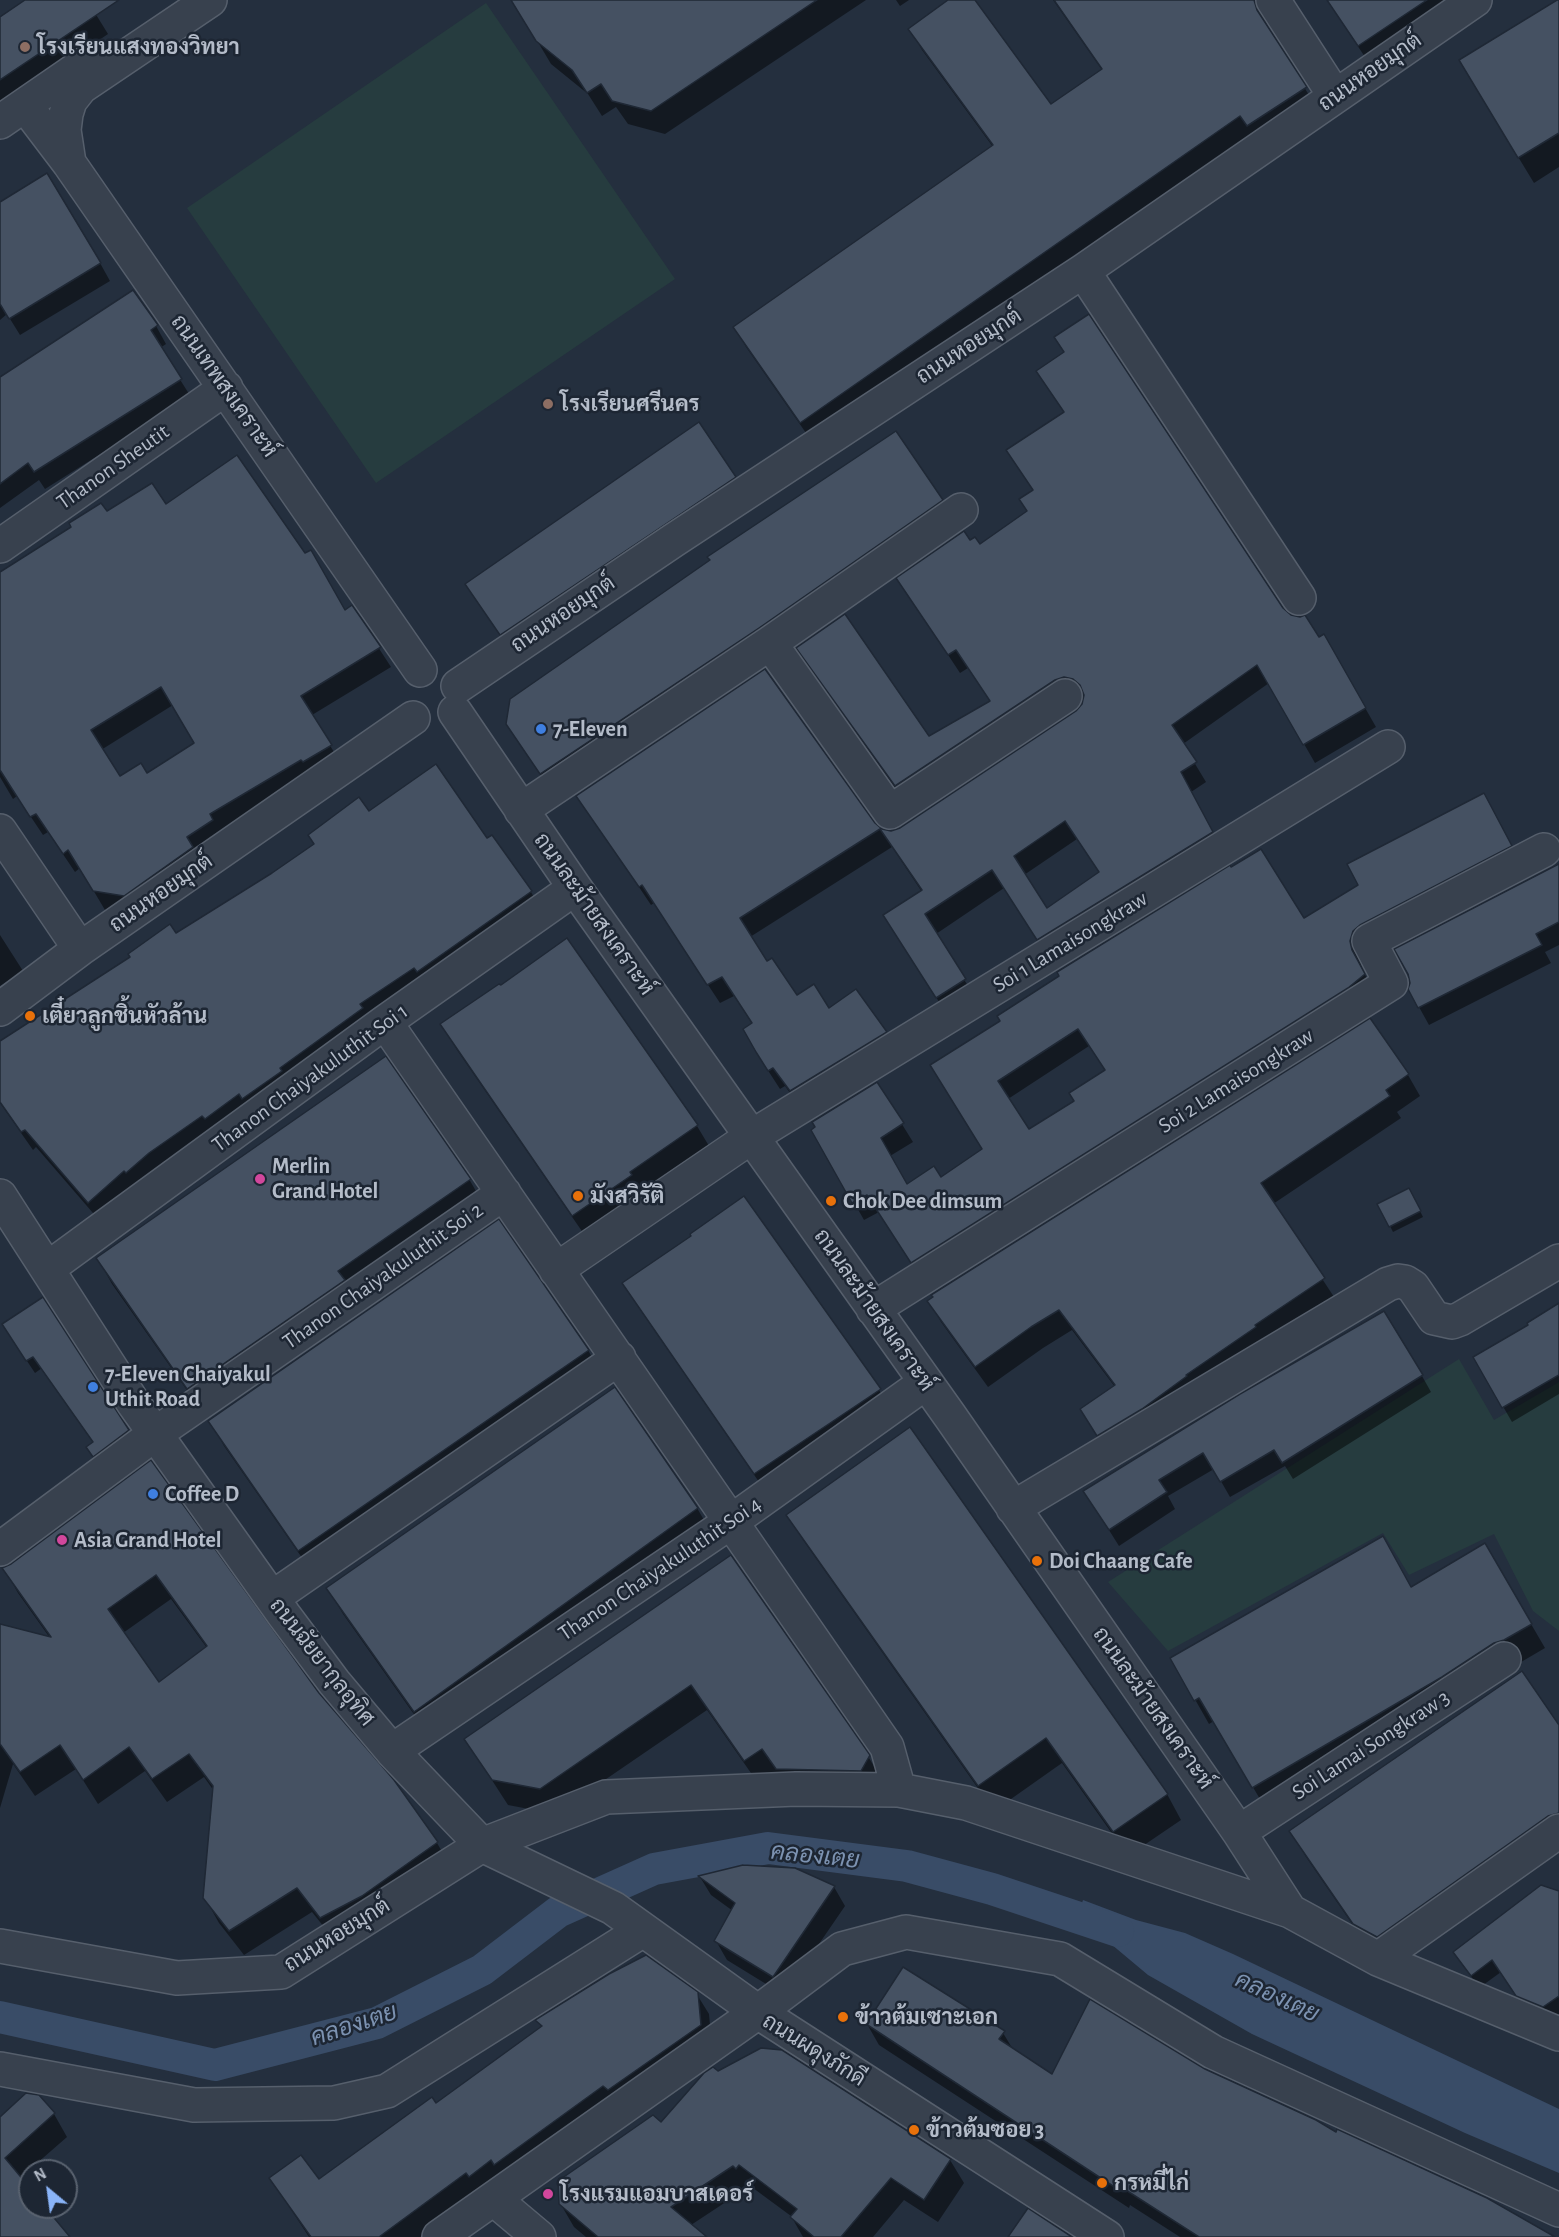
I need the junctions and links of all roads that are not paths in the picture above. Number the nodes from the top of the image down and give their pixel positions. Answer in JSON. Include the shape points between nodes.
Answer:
{"nodes":[{"id":1,"x":179,"y":0,"type":"edge"},
{"id":2,"x":210,"y":0,"type":"edge"},
{"id":3,"x":1272,"y":0,"type":"edge"},
{"id":4,"x":1475,"y":0,"type":"edge"},
{"id":5,"x":1335,"y":96,"type":"junction"},
{"id":6,"x":12,"y":113,"type":"edge"},
{"id":7,"x":69,"y":163,"type":"junction"},
{"id":8,"x":1083,"y":271,"type":"junction"},
{"id":9,"x":226,"y":388,"type":"junction"},
{"id":10,"x":961,"y":510,"type":"dead end"},
{"id":11,"x":0,"y":546,"type":"edge"},
{"id":12,"x":1299,"y":598,"type":"dead end"},
{"id":13,"x":770,"y":643,"type":"junction"},
{"id":14,"x":420,"y":670,"type":"junction"},
{"id":15,"x":1065,"y":696,"type":"dead end"},
{"id":16,"x":457,"y":699,"type":"junction"},
{"id":17,"x":413,"y":718,"type":"junction"},
{"id":18,"x":1388,"y":747,"type":"dead end"},
{"id":19,"x":521,"y":810,"type":"junction"},
{"id":20,"x":0,"y":831,"type":"edge"},
{"id":21,"x":1544,"y":850,"type":"dead end"},
{"id":22,"x":574,"y":888,"type":"junction"},
{"id":23,"x":80,"y":949,"type":"junction"},
{"id":24,"x":0,"y":1009,"type":"edge"},
{"id":25,"x":385,"y":1022,"type":"junction"},
{"id":26,"x":751,"y":1137,"type":"junction"},
{"id":27,"x":504,"y":1192,"type":"junction"},
{"id":28,"x":0,"y":1196,"type":"edge"},
{"id":29,"x":1559,"y":1261,"type":"edge"},
{"id":30,"x":47,"y":1269,"type":"junction"},
{"id":31,"x":556,"y":1270,"type":"junction"},
{"id":32,"x":873,"y":1309,"type":"junction"},
{"id":33,"x":619,"y":1358,"type":"junction"},
{"id":34,"x":925,"y":1383,"type":"junction"},
{"id":35,"x":155,"y":1434,"type":"junction"},
{"id":36,"x":1013,"y":1508,"type":"junction"},
{"id":37,"x":732,"y":1521,"type":"junction"},
{"id":38,"x":0,"y":1549,"type":"edge"},
{"id":39,"x":272,"y":1598,"type":"junction"},
{"id":40,"x":1504,"y":1659,"type":"dead end"},
{"id":41,"x":392,"y":1751,"type":"junction"},
{"id":42,"x":899,"y":1790,"type":"junction"},
{"id":43,"x":1239,"y":1832,"type":"junction"},
{"id":44,"x":1559,"y":1832,"type":"edge"},
{"id":45,"x":495,"y":1852,"type":"junction"},
{"id":46,"x":1290,"y":1911,"type":"junction"},
{"id":47,"x":643,"y":1930,"type":"junction"},
{"id":48,"x":0,"y":1946,"type":"edge"},
{"id":49,"x":1378,"y":1959,"type":"junction"},
{"id":50,"x":758,"y":2013,"type":"junction"},
{"id":51,"x":1559,"y":2034,"type":"edge"},
{"id":52,"x":0,"y":2069,"type":"edge"},
{"id":53,"x":495,"y":2200,"type":"junction"},
{"id":54,"x":1559,"y":2210,"type":"edge"},
{"id":55,"x":439,"y":2237,"type":"edge"},
{"id":56,"x":539,"y":2237,"type":"edge"},
{"id":57,"x":1107,"y":2237,"type":"edge"}],
"edges":[{"from":1,"to":6,"type":"street"},
{"from":2,"to":7,"type":"street","via":[[81,87],[66,114]]},
{"from":3,"to":5,"type":"street"},
{"from":4,"to":5,"type":"street","name":"ถนนหอยมุกต์"},
{"from":5,"to":8,"type":"street","name":"ถนนหอยมุกต์"},
{"from":6,"to":7,"type":"street","name":"ถนนเทพสงเคราะห์"},
{"from":7,"to":9,"type":"street","name":"ถนนเทพสงเคราะห์"},
{"from":8,"to":12,"type":"street"},
{"from":8,"to":16,"type":"street","name":"ถนนหอยมุกต์","via":[[665,547]]},
{"from":9,"to":11,"type":"street","name":"Thanon Sheutit"},
{"from":9,"to":14,"type":"street","name":"ถนนเทพสงเคราะห์"},
{"from":10,"to":13,"type":"street"},
{"from":13,"to":15,"type":"street","via":[[890,812]]},
{"from":13,"to":19,"type":"street"},
{"from":14,"to":16,"type":"street","via":[[438,668],[454,678]]},
{"from":14,"to":17,"type":"street","via":[[406,683],[403,692],[403,702]]},
{"from":16,"to":17,"type":"street","via":[[440,723],[431,725]]},
{"from":16,"to":19,"type":"street","name":"ถนนละม้ายสงเคราะห์"},
{"from":17,"to":23,"type":"street","name":"ถนนหอยมุกต์"},
{"from":18,"to":26,"type":"street","name":"Soi 1 Lamaisongkraw"},
{"from":19,"to":22,"type":"street","name":"ถนนละม้ายสงเคราะห์"},
{"from":20,"to":23,"type":"street"},
{"from":21,"to":32,"type":"street","name":"Soi 2 Lamaisongkraw","via":[[1369,941],[1391,983]]},
{"from":22,"to":25,"type":"street","name":"Thanon Chaiyakuluthit Soi 1"},
{"from":22,"to":26,"type":"street","name":"ถนนละม้ายสงเคราะห์"},
{"from":23,"to":24,"type":"street","name":"ถนนหอยมุกต์"},
{"from":25,"to":27,"type":"street"},
{"from":25,"to":30,"type":"street","name":"Thanon Chaiyakuluthit Soi 1"},
{"from":26,"to":31,"type":"street","name":"Soi 1 Lamaisongkraw"},
{"from":26,"to":32,"type":"street","name":"ถนนละม้ายสงเคราะห์"},
{"from":27,"to":31,"type":"street"},
{"from":27,"to":35,"type":"street","name":"Thanon Chaiyakuluthit Soi 2"},
{"from":28,"to":30,"type":"street","name":"ถนนฉัยยากุลอุทิศ"},
{"from":29,"to":36,"type":"street","via":[[1452,1322],[1434,1318],[1413,1287],[1405,1282],[1388,1284]]},
{"from":30,"to":35,"type":"street","name":"ถนนฉัยยากุลอุทิศ"},
{"from":31,"to":33,"type":"street"},
{"from":32,"to":34,"type":"street","name":"ถนนละม้ายสงเคราะห์"},
{"from":33,"to":37,"type":"street"},
{"from":33,"to":39,"type":"street"},
{"from":34,"to":36,"type":"street","name":"ถนนละม้ายสงเคราะห์"},
{"from":34,"to":37,"type":"street","name":"Thanon Chaiyakuluthit Soi 4"},
{"from":35,"to":38,"type":"street","name":"Thanon Chaiyakuluthit Soi 2"},
{"from":35,"to":39,"type":"street","name":"ถนนฉัยยากุลอุทิศ"},
{"from":36,"to":43,"type":"street","name":"ถนนละม้ายสงเคราะห์"},
{"from":37,"to":41,"type":"street","name":"Thanon Chaiyakuluthit Soi 4"},
{"from":37,"to":42,"type":"street","via":[[887,1747]]},
{"from":39,"to":41,"type":"street","name":"ถนนฉัยยากุลอุทิศ","via":[[334,1682]]},
{"from":40,"to":43,"type":"street","name":"Soi Lamai Songkraw 3"},
{"from":41,"to":45,"type":"street","name":"ถนนฉัยยากุลอุทิศ"},
{"from":42,"to":45,"type":"street","name":"ถนนละม้ายสงเคราะห์","via":[[796,1789],[606,1797]]},
{"from":42,"to":46,"type":"street","name":"ถนนละม้ายสงเคราะห์","via":[[966,1803]]},
{"from":43,"to":46,"type":"street","name":"ถนนละม้ายสงเคราะห์"},
{"from":44,"to":49,"type":"street"},
{"from":45,"to":47,"type":"street","name":"ถนนฉัยยากุลอุทิศ","via":[[613,1908]]},
{"from":45,"to":48,"type":"street","name":"ถนนหอยมุกต์","via":[[281,1972],[177,1978]]},
{"from":46,"to":49,"type":"street","name":"ถนนละม้ายสงเคราะห์"},
{"from":47,"to":50,"type":"street","name":"ถนนฉัยยากุลอุทิศ"},
{"from":47,"to":52,"type":"street","via":[[387,2091],[333,2103],[194,2105]]},
{"from":49,"to":51,"type":"street","name":"ถนนละม้ายสงเคราะห์"},
{"from":50,"to":53,"type":"street","name":"ถนนผดุงภักดี"},
{"from":50,"to":54,"type":"street","via":[[842,1949],[906,1932],[1060,1959],[1212,2052]]},
{"from":50,"to":57,"type":"street","name":"ถนนผดุงภักดี"},
{"from":53,"to":55,"type":"street","name":"ถนนผดุงภักดี"},
{"from":53,"to":56,"type":"street"}]}
